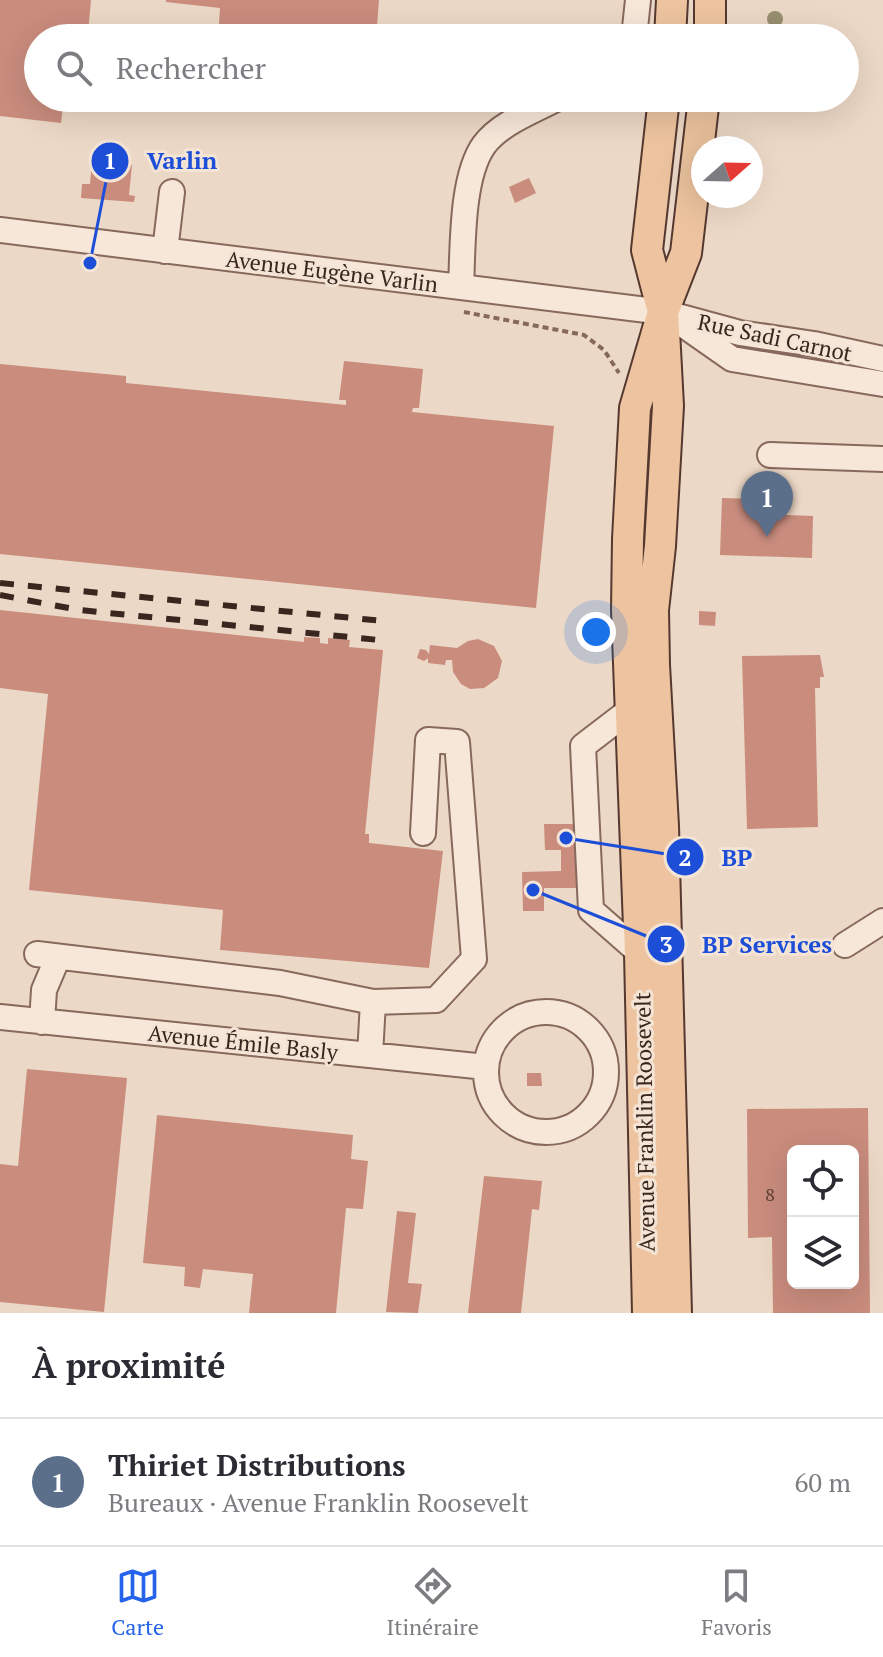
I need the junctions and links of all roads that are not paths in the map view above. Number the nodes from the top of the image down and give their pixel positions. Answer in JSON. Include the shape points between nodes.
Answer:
{"nodes":[{"id":1,"x":638,"y":0,"type":"edge"},
{"id":2,"x":672,"y":0,"type":"edge"},
{"id":3,"x":635,"y":24,"type":"edge"},
{"id":4,"x":671,"y":24,"type":"edge"},
{"id":5,"x":532,"y":112,"type":"edge"},
{"id":6,"x":662,"y":112,"type":"edge"},
{"id":7,"x":703,"y":112,"type":"edge"},
{"id":8,"x":172,"y":192,"type":"dead end"},
{"id":9,"x":0,"y":230,"type":"edge"},
{"id":10,"x":165,"y":251,"type":"junction"},
{"id":11,"x":461,"y":287,"type":"junction"},
{"id":12,"x":663,"y":312,"type":"junction"},
{"id":13,"x":883,"y":359,"type":"edge"},
{"id":14,"x":883,"y":384,"type":"edge"},
{"id":15,"x":770,"y":455,"type":"dead end"},
{"id":16,"x":883,"y":459,"type":"edge"},
{"id":17,"x":630,"y":710,"type":"junction"},
{"id":18,"x":423,"y":833,"type":"dead end"},
{"id":19,"x":883,"y":921,"type":"edge"},
{"id":20,"x":845,"y":945,"type":"dead end"},
{"id":21,"x":640,"y":953,"type":"junction"},
{"id":22,"x":373,"y":1002,"type":"junction"},
{"id":23,"x":0,"y":1017,"type":"edge"},
{"id":24,"x":42,"y":1022,"type":"junction"},
{"id":25,"x":370,"y":1055,"type":"junction"},
{"id":26,"x":486,"y":1067,"type":"junction"},
{"id":27,"x":648,"y":1313,"type":"edge"},
{"id":28,"x":676,"y":1313,"type":"edge"}],
"edges":[{"from":1,"to":3,"type":"street"},
{"from":2,"to":4,"type":"main road"},
{"from":5,"to":11,"type":"street","via":[[484,146],[468,186]]},
{"from":6,"to":12,"type":"main road","name":"Avenue Franklin Roosevelt","via":[[647,250]]},
{"from":7,"to":12,"type":"main road","name":"Avenue Franklin Roosevelt","via":[[686,253]]},
{"from":8,"to":10,"type":"street"},
{"from":9,"to":10,"type":"street","name":"Avenue Eugène Varlin"},
{"from":10,"to":11,"type":"street","name":"Avenue Eugène Varlin"},
{"from":11,"to":12,"type":"street","name":"Avenue Eugène Varlin"},
{"from":12,"to":13,"type":"street","name":"Rue Sadi Carnot","via":[[740,333]]},
{"from":12,"to":14,"type":"street","name":"Rue Sadi Carnot","via":[[732,359]]},
{"from":12,"to":17,"type":"main road","name":"Avenue Franklin Roosevelt","via":[[635,408],[628,539]]},
{"from":12,"to":28,"type":"main road","name":"Avenue Franklin Roosevelt","via":[[668,406],[653,651]]},
{"from":15,"to":16,"type":"street"},
{"from":17,"to":21,"type":"main road","name":"Avenue Franklin Roosevelt"},
{"from":17,"to":21,"type":"street","via":[[583,746],[591,910]]},
{"from":18,"to":22,"type":"street","via":[[428,740],[457,742],[474,959],[436,1000]]},
{"from":19,"to":20,"type":"street"},
{"from":21,"to":27,"type":"main road","name":"Avenue Franklin Roosevelt"},
{"from":22,"to":24,"type":"street","via":[[280,983],[48,956]]},
{"from":22,"to":25,"type":"street"},
{"from":23,"to":24,"type":"street","name":"Avenue Émile Basly"},
{"from":24,"to":25,"type":"street","name":"Avenue Émile Basly"},
{"from":25,"to":26,"type":"street","name":"Avenue Émile Basly"},
{"from":26,"to":26,"type":"street","via":[[495,1104],[508,1119],[544,1133],[582,1122],[596,1108],[607,1071],[593,1034],[559,1013],[539,1012],[503,1030]]}]}
